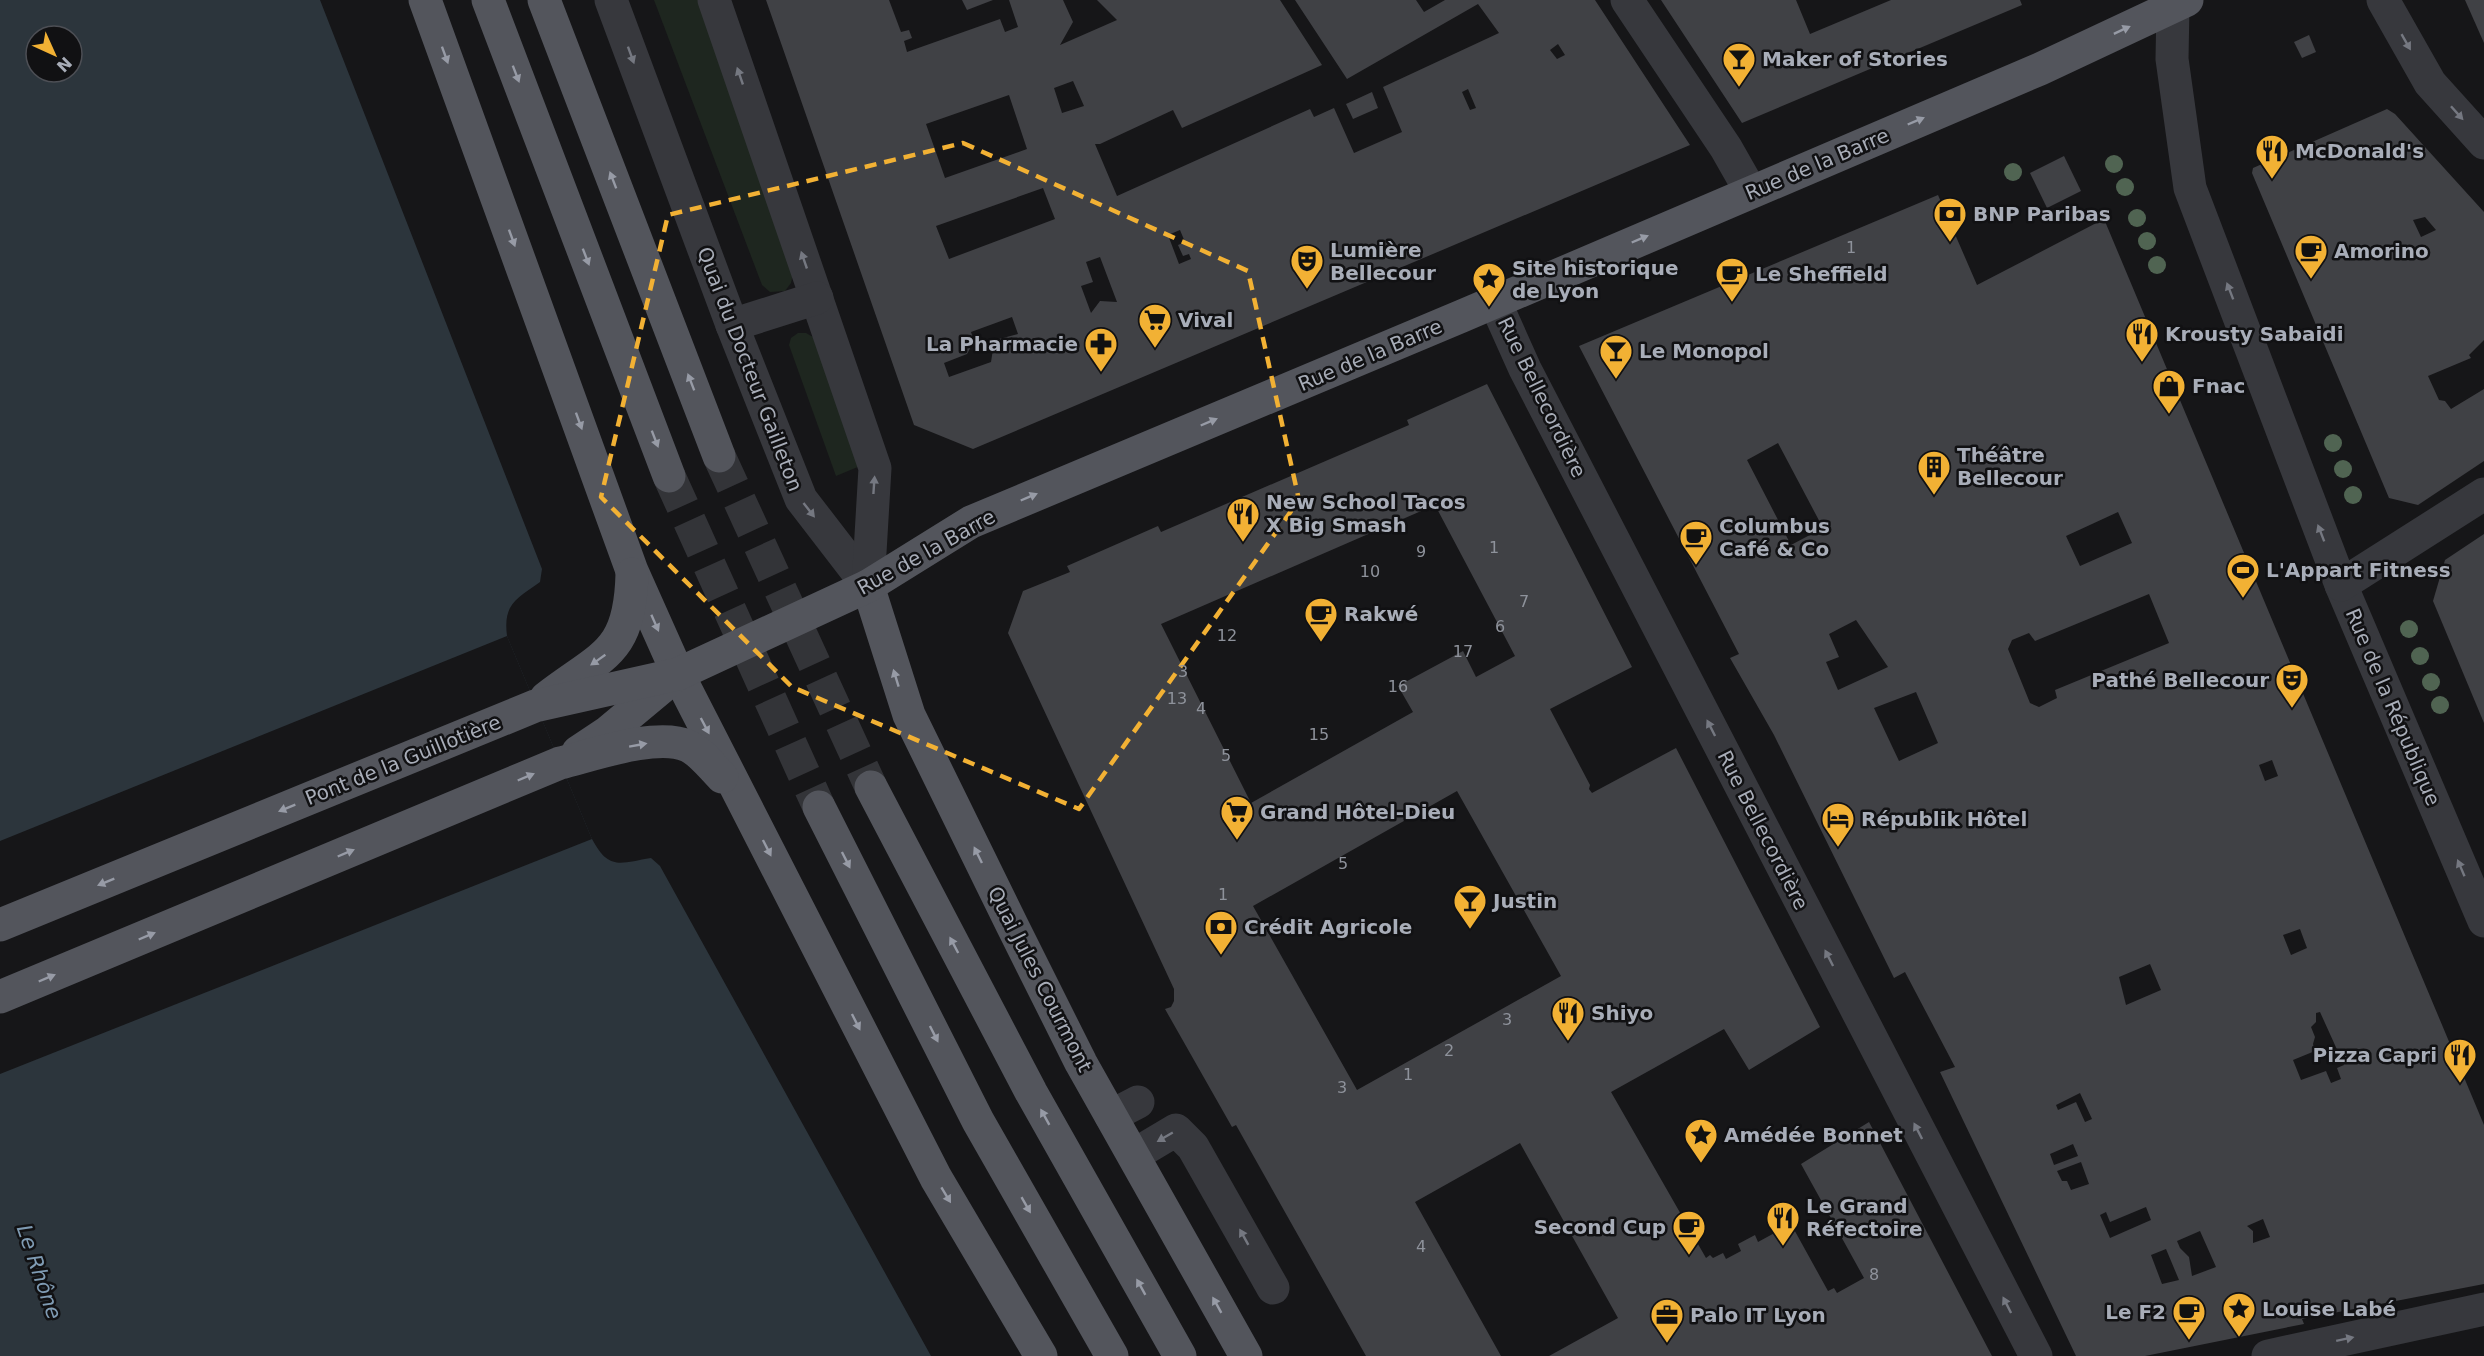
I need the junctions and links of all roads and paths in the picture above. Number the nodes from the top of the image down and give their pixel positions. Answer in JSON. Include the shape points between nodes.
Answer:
{"nodes":[{"id":1,"x":425,"y":0,"type":"edge"},
{"id":2,"x":488,"y":0,"type":"edge"},
{"id":3,"x":544,"y":0,"type":"edge"},
{"id":4,"x":611,"y":0,"type":"edge"},
{"id":5,"x":714,"y":0,"type":"edge"},
{"id":6,"x":1627,"y":0,"type":"edge"},
{"id":7,"x":2383,"y":0,"type":"edge"},
{"id":8,"x":2177,"y":2,"type":"edge"},
{"id":9,"x":2484,"y":143,"type":"edge"},
{"id":10,"x":1751,"y":192,"type":"junction"},
{"id":11,"x":817,"y":298,"type":"junction"},
{"id":12,"x":1495,"y":302,"type":"junction"},
{"id":13,"x":732,"y":325,"type":"junction"},
{"id":14,"x":719,"y":456,"type":"tunnel mouth"},
{"id":15,"x":669,"y":476,"type":"tunnel mouth"},
{"id":16,"x":2484,"y":494,"type":"edge"},
{"id":17,"x":632,"y":571,"type":"junction"},
{"id":18,"x":2341,"y":585,"type":"junction"},
{"id":19,"x":868,"y":586,"type":"junction"},
{"id":20,"x":678,"y":674,"type":"junction"},
{"id":21,"x":535,"y":706,"type":"junction"},
{"id":22,"x":560,"y":763,"type":"junction"},
{"id":23,"x":871,"y":787,"type":"tunnel mouth"},
{"id":24,"x":740,"y":796,"type":"junction"},
{"id":25,"x":819,"y":807,"type":"tunnel mouth"},
{"id":26,"x":2484,"y":921,"type":"edge"},
{"id":27,"x":0,"y":926,"type":"edge"},
{"id":28,"x":0,"y":997,"type":"edge"},
{"id":29,"x":1134,"y":1155,"type":"junction"},
{"id":30,"x":1273,"y":1288,"type":"dead end"},
{"id":31,"x":2484,"y":1309,"type":"edge"},
{"id":32,"x":1041,"y":1356,"type":"edge"},
{"id":33,"x":1112,"y":1356,"type":"edge"},
{"id":34,"x":1180,"y":1356,"type":"edge"},
{"id":35,"x":1246,"y":1356,"type":"edge"},
{"id":36,"x":2036,"y":1356,"type":"edge"},
{"id":37,"x":2268,"y":1356,"type":"edge"}],
"edges":[{"from":1,"to":17,"type":"main road","one_way":true},
{"from":2,"to":15,"type":"main road","one_way":true},
{"from":14,"to":3,"type":"main road","one_way":true},
{"from":4,"to":13,"type":"street","name":"Quai du Docteur Gailleton","one_way":true},
{"from":11,"to":5,"type":"street","one_way":true},
{"from":6,"to":10,"type":"street"},
{"from":7,"to":9,"type":"street","one_way":true,"via":[[2430,83]]},
{"from":10,"to":8,"type":"main road","name":"Rue de la Barre","one_way":true,"via":[[2072,54]]},
{"from":18,"to":8,"type":"street","name":"Rue de la République","one_way":true,"via":[[2190,188],[2174,69]]},
{"from":12,"to":10,"type":"main road","name":"Rue de la Barre","one_way":true},
{"from":11,"to":13,"type":"street"},
{"from":19,"to":11,"type":"street","one_way":true,"via":[[875,468]]},
{"from":19,"to":12,"type":"main road","name":"Rue de la Barre","one_way":true,"via":[[971,522]]},
{"from":36,"to":12,"type":"street","name":"Rue Bellecordière","one_way":true,"via":[[1519,358]]},
{"from":13,"to":19,"type":"street","name":"Quai du Docteur Gailleton","one_way":true,"via":[[801,500]]},
{"from":16,"to":18,"type":"street"},
{"from":17,"to":20,"type":"main road","one_way":true},
{"from":17,"to":21,"type":"main road","one_way":true,"via":[[631,604],[618,641],[606,656]]},
{"from":26,"to":18,"type":"street","name":"Rue de la République","one_way":true},
{"from":19,"to":20,"type":"main road","name":"Rue de la Barre"},
{"from":29,"to":19,"type":"main road","name":"Quai Jules Courmont","one_way":true,"via":[[1125,1109],[1081,1063],[909,714]]},
{"from":20,"to":21,"type":"main road","name":"Pont de la Guillotière"},
{"from":20,"to":22,"type":"main road","via":[[608,732]]},
{"from":20,"to":24,"type":"main road","one_way":true},
{"from":21,"to":27,"type":"main road","name":"Pont de la Guillotière","one_way":true},
{"from":22,"to":24,"type":"main road","one_way":true,"via":[[670,742],[689,746]]},
{"from":28,"to":22,"type":"main road","one_way":true},
{"from":34,"to":23,"type":"main road","one_way":true,"via":[[1031,1092]]},
{"from":24,"to":32,"type":"main road","one_way":true,"via":[[936,1178]]},
{"from":25,"to":33,"type":"main road","one_way":true,"via":[[978,1121]]},
{"from":30,"to":29,"type":"street","one_way":true,"via":[[1193,1147],[1176,1130]]},
{"from":35,"to":29,"type":"main road","name":"Quai Jules Courmont","one_way":true},
{"from":37,"to":31,"type":"street","one_way":true}]}
